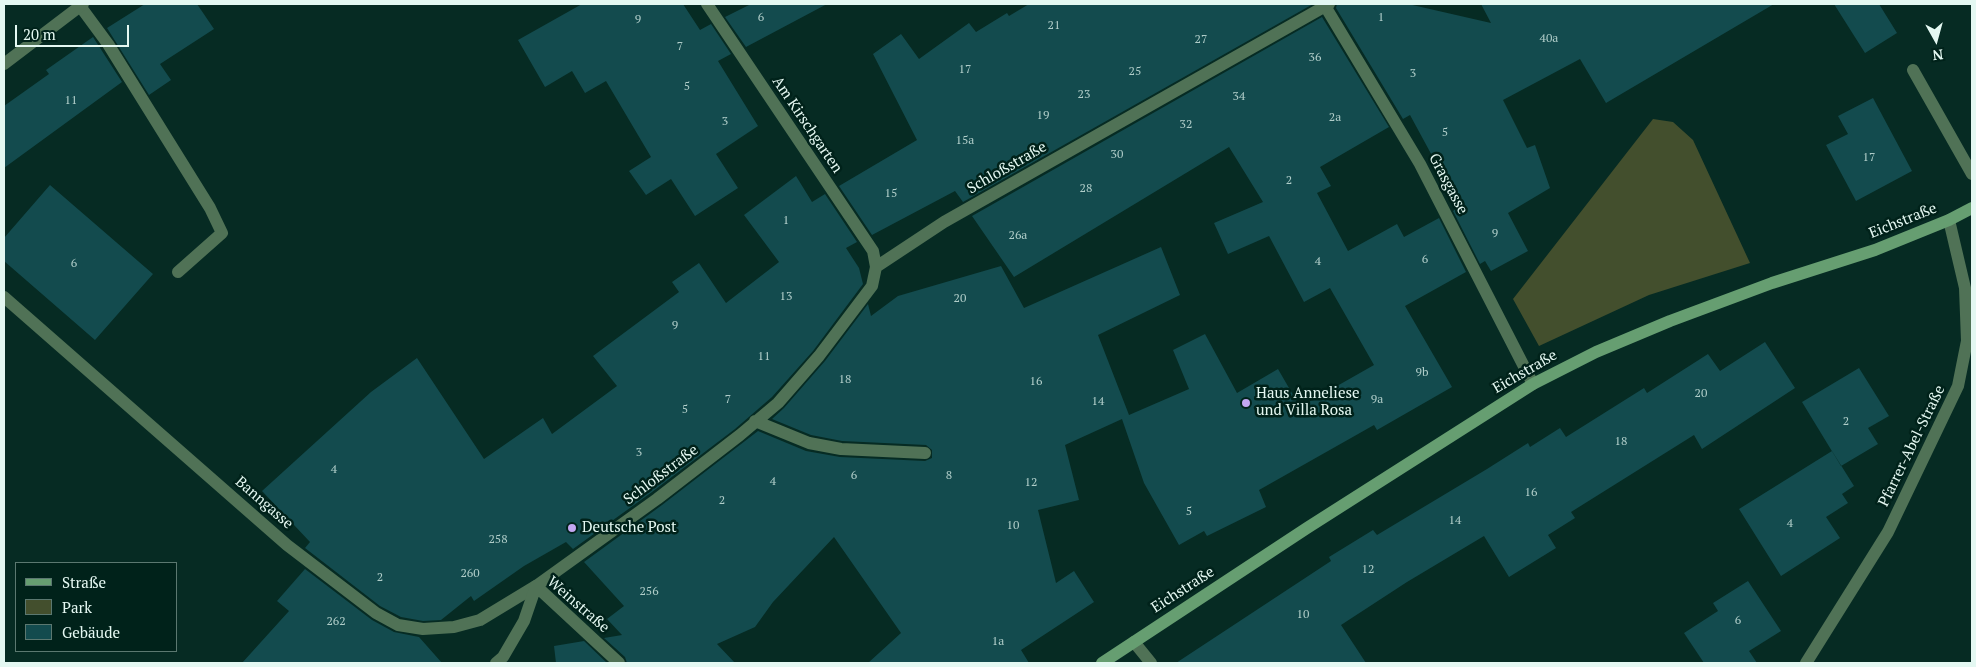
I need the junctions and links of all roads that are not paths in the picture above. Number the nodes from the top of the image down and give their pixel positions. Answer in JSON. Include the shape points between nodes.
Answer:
{"nodes":[{"id":1,"x":707,"y":4,"type":"edge"},
{"id":2,"x":81,"y":5,"type":"edge"},
{"id":3,"x":1327,"y":5,"type":"edge"},
{"id":4,"x":4,"y":64,"type":"edge"},
{"id":5,"x":1913,"y":70,"type":"dead end"},
{"id":6,"x":1972,"y":174,"type":"edge"},
{"id":7,"x":1972,"y":208,"type":"edge"},
{"id":8,"x":1949,"y":220,"type":"junction"},
{"id":9,"x":876,"y":267,"type":"junction"},
{"id":10,"x":178,"y":272,"type":"dead end"},
{"id":11,"x":4,"y":297,"type":"edge"},
{"id":12,"x":1533,"y":384,"type":"junction"},
{"id":13,"x":755,"y":421,"type":"junction"},
{"id":14,"x":925,"y":453,"type":"dead end"},
{"id":15,"x":536,"y":586,"type":"junction"},
{"id":16,"x":1134,"y":642,"type":"junction"},
{"id":17,"x":496,"y":663,"type":"edge"},
{"id":18,"x":619,"y":663,"type":"edge"},
{"id":19,"x":1102,"y":663,"type":"edge"},
{"id":20,"x":1151,"y":663,"type":"edge"},
{"id":21,"x":1806,"y":663,"type":"edge"}],
"edges":[{"from":1,"to":9,"type":"street","name":"Am Kirschgarten","via":[[873,251]]},
{"from":2,"to":4,"type":"street"},
{"from":2,"to":10,"type":"street","via":[[210,208],[222,233]]},
{"from":3,"to":9,"type":"street","name":"Schloßstraße","via":[[944,222]]},
{"from":3,"to":12,"type":"street","name":"Grasgasse","via":[[1420,164]]},
{"from":5,"to":6,"type":"street"},
{"from":7,"to":8,"type":"street","name":"Eichstraße"},
{"from":8,"to":12,"type":"street","name":"Eichstraße","via":[[1875,250],[1772,283],[1670,321],[1596,352]]},
{"from":8,"to":21,"type":"street","name":"Pfarrer-Abel-Straße","via":[[1965,288],[1967,341],[1958,386],[1888,532]]},
{"from":9,"to":13,"type":"street","name":"Schloßstraße","via":[[872,286],[819,356],[778,403]]},
{"from":11,"to":15,"type":"street","name":"Banngasse","via":[[287,545],[376,613],[398,625],[454,627],[480,620]]},
{"from":12,"to":16,"type":"street","name":"Eichstraße"},
{"from":13,"to":14,"type":"street","via":[[809,443],[841,449]]},
{"from":13,"to":15,"type":"street","name":"Schloßstraße","via":[[657,499]]},
{"from":15,"to":17,"type":"street","name":"Weinstraße","via":[[524,621]]},
{"from":15,"to":18,"type":"street","name":"Weinstraße"},
{"from":16,"to":19,"type":"street","name":"Eichstraße"},
{"from":16,"to":20,"type":"street"}]}
